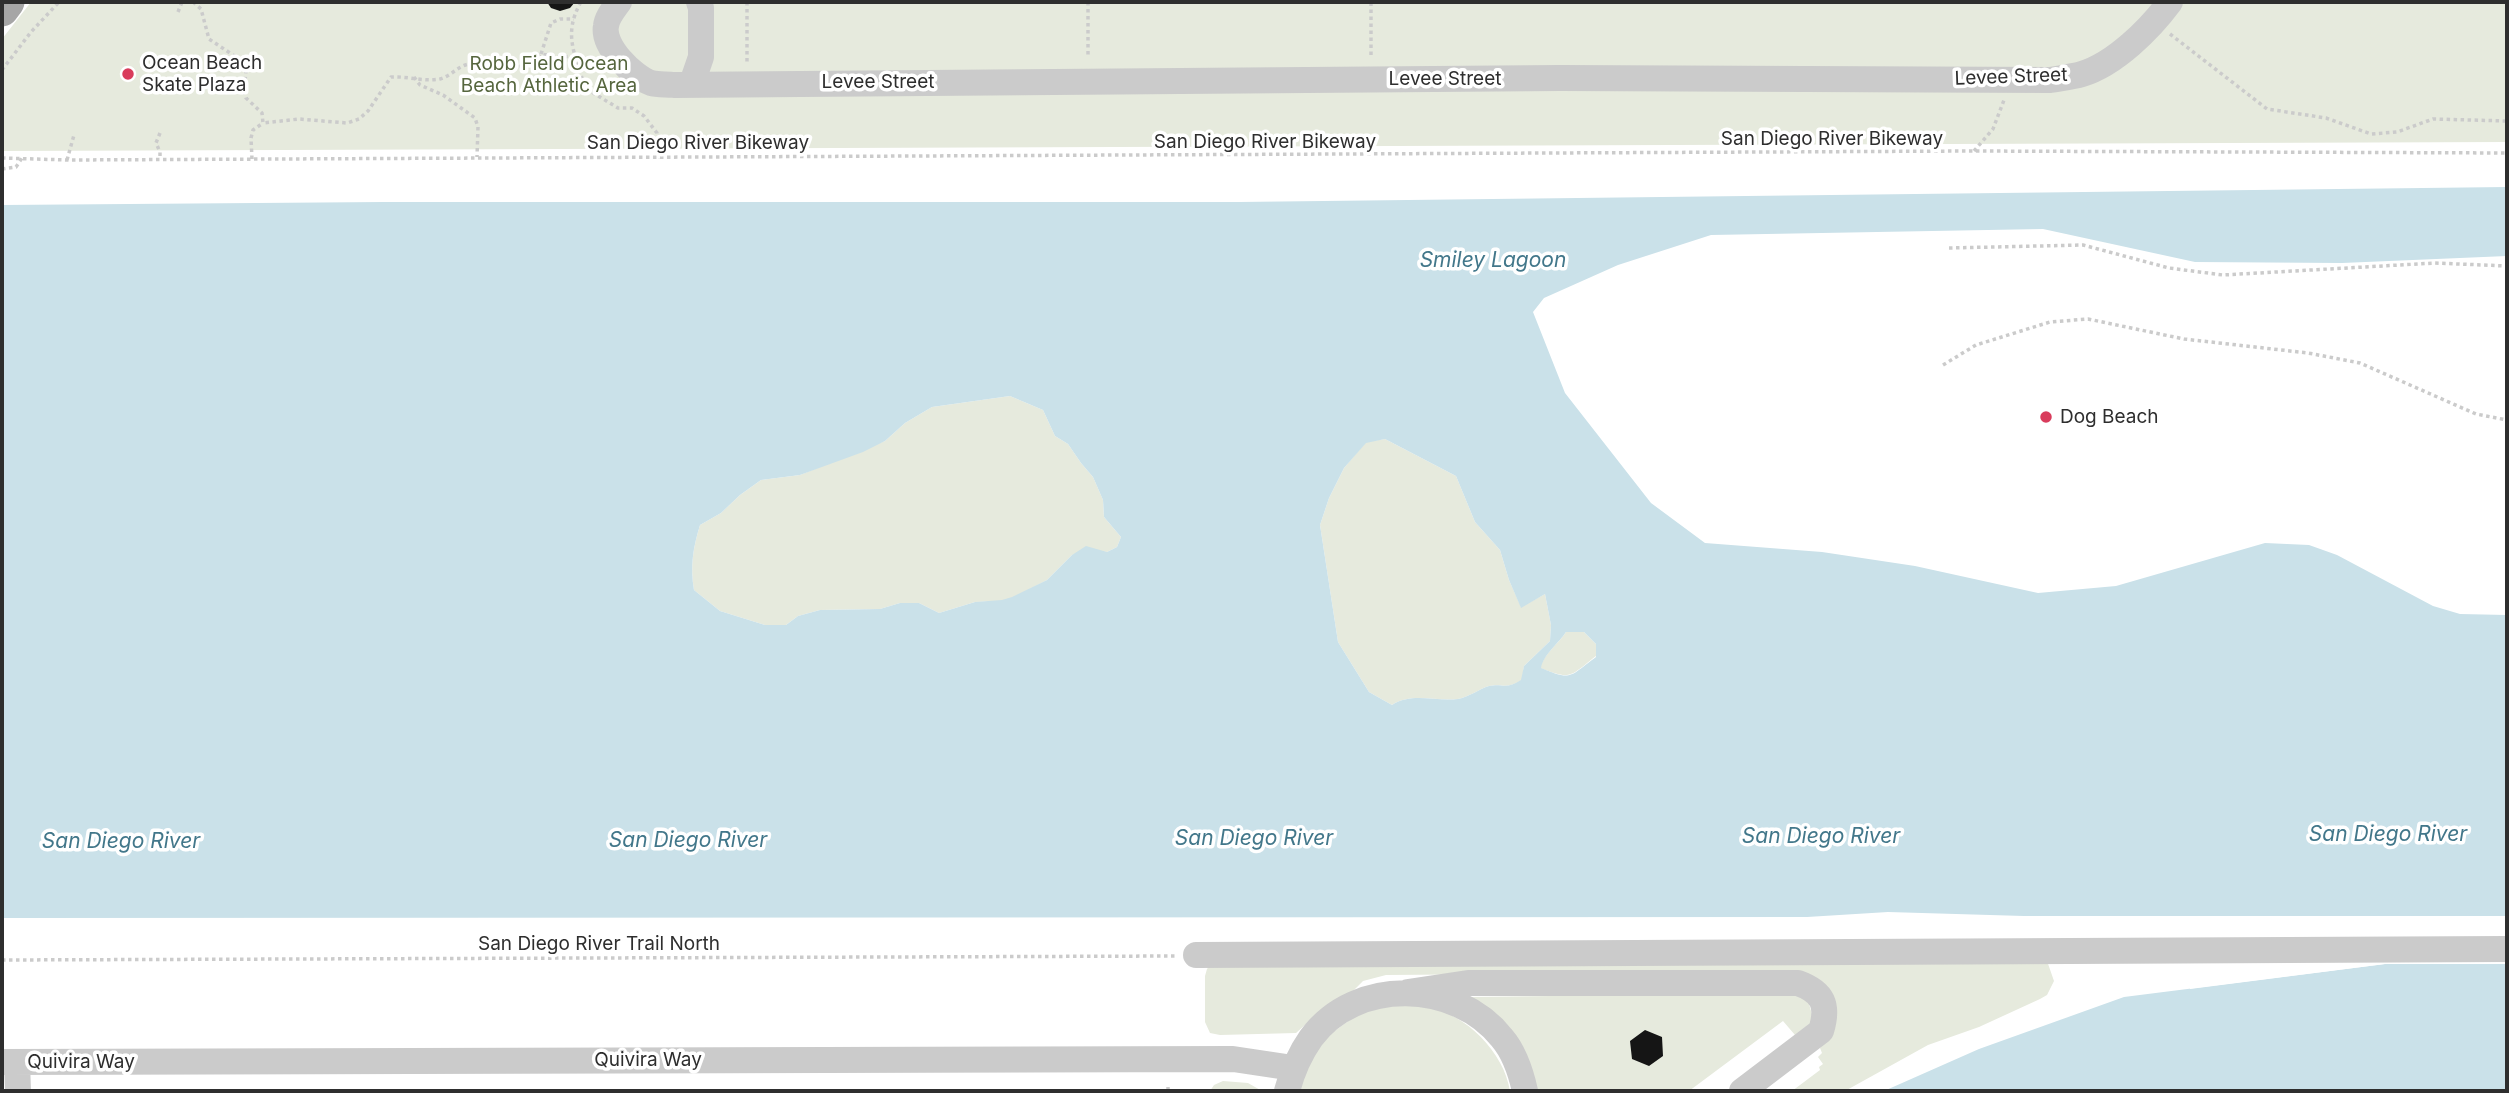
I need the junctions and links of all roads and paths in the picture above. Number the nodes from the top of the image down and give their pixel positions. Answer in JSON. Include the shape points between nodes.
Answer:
{"nodes":[{"id":1,"x":8,"y":2,"type":"edge"},
{"id":2,"x":59,"y":2,"type":"edge"},
{"id":3,"x":182,"y":2,"type":"edge"},
{"id":4,"x":193,"y":2,"type":"edge"},
{"id":5,"x":581,"y":2,"type":"edge"},
{"id":6,"x":620,"y":2,"type":"edge"},
{"id":7,"x":699,"y":2,"type":"edge"},
{"id":8,"x":747,"y":2,"type":"edge"},
{"id":9,"x":1088,"y":2,"type":"edge"},
{"id":10,"x":1371,"y":2,"type":"edge"},
{"id":11,"x":2,"y":10,"type":"edge"},
{"id":12,"x":2161,"y":11,"type":"edge"},
{"id":13,"x":178,"y":12,"type":"dead end"},
{"id":14,"x":574,"y":19,"type":"junction"},
{"id":15,"x":541,"y":54,"type":"junction"},
{"id":16,"x":1088,"y":55,"type":"dead end"},
{"id":17,"x":1371,"y":55,"type":"dead end"},
{"id":18,"x":575,"y":56,"type":"junction"},
{"id":19,"x":2,"y":70,"type":"edge"},
{"id":20,"x":414,"y":77,"type":"junction"},
{"id":21,"x":2005,"y":80,"type":"junction"},
{"id":22,"x":692,"y":83,"type":"junction"},
{"id":23,"x":747,"y":83,"type":"junction"},
{"id":24,"x":2507,"y":121,"type":"edge"},
{"id":25,"x":263,"y":123,"type":"junction"},
{"id":26,"x":160,"y":133,"type":"dead end"},
{"id":27,"x":74,"y":135,"type":"dead end"},
{"id":28,"x":1974,"y":151,"type":"junction"},
{"id":29,"x":2507,"y":153,"type":"edge"},
{"id":30,"x":477,"y":157,"type":"junction"},
{"id":31,"x":2,"y":158,"type":"edge"},
{"id":32,"x":22,"y":158,"type":"junction"},
{"id":33,"x":660,"y":158,"type":"junction"},
{"id":34,"x":160,"y":159,"type":"junction"},
{"id":35,"x":252,"y":159,"type":"junction"},
{"id":36,"x":67,"y":160,"type":"junction"},
{"id":37,"x":2,"y":169,"type":"edge"},
{"id":38,"x":1949,"y":248,"type":"dead end"},
{"id":39,"x":2507,"y":266,"type":"edge"},
{"id":40,"x":1943,"y":365,"type":"dead end"},
{"id":41,"x":2507,"y":420,"type":"edge"},
{"id":42,"x":2507,"y":949,"type":"edge"},
{"id":43,"x":1196,"y":956,"type":"joint"},
{"id":44,"x":2,"y":960,"type":"edge"},
{"id":45,"x":1408,"y":992,"type":"junction"},
{"id":46,"x":10,"y":1062,"type":"edge"},
{"id":47,"x":1290,"y":1079,"type":"edge"},
{"id":48,"x":18,"y":1091,"type":"edge"},
{"id":49,"x":1525,"y":1091,"type":"edge"},
{"id":50,"x":1742,"y":1091,"type":"edge"}],
"edges":[{"from":1,"to":11,"type":"main road"},
{"from":2,"to":19,"type":"path"},
{"from":3,"to":13,"type":"path"},
{"from":4,"to":25,"type":"path","via":[[201,9],[209,39],[242,61],[246,98],[262,113]]},
{"from":5,"to":14,"type":"path"},
{"from":6,"to":22,"type":"street","name":"Levee Street","via":[[605,26],[607,43],[615,53],[650,83]]},
{"from":7,"to":22,"type":"street","via":[[701,57]]},
{"from":8,"to":23,"type":"path"},
{"from":9,"to":16,"type":"path"},
{"from":10,"to":17,"type":"path"},
{"from":12,"to":21,"type":"street","name":"Levee Street","via":[[2117,55],[2084,74]]},
{"from":12,"to":24,"type":"path","via":[[2267,109],[2326,118],[2371,134],[2397,132],[2433,120]]},
{"from":14,"to":15,"type":"path","via":[[551,23]]},
{"from":14,"to":18,"type":"path","via":[[570,30]]},
{"from":15,"to":18,"type":"path"},
{"from":15,"to":20,"type":"path","via":[[511,68],[473,64],[436,80]]},
{"from":18,"to":33,"type":"path","via":[[585,88],[618,108],[632,108],[645,116],[657,133]]},
{"from":20,"to":25,"type":"path","via":[[391,77],[368,111],[347,123]]},
{"from":20,"to":30,"type":"path","via":[[475,118]]},
{"from":21,"to":23,"type":"street","name":"Levee Street"},
{"from":21,"to":28,"type":"path","via":[[1999,117]]},
{"from":22,"to":23,"type":"street","name":"Levee Street"},
{"from":25,"to":35,"type":"path","via":[[253,130]]},
{"from":26,"to":34,"type":"path","via":[[156,142]]},
{"from":27,"to":36,"type":"path"},
{"from":28,"to":29,"type":"path","name":"San Diego River Bikeway"},
{"from":28,"to":33,"type":"path","name":"San Diego River Bikeway"},
{"from":30,"to":33,"type":"path","name":"San Diego River Bikeway"},
{"from":30,"to":35,"type":"path","name":"San Diego River Bikeway"},
{"from":31,"to":32,"type":"path","name":"San Diego River Bikeway"},
{"from":32,"to":36,"type":"path","name":"San Diego River Bikeway"},
{"from":32,"to":37,"type":"path","via":[[16,167]]},
{"from":34,"to":35,"type":"path","name":"San Diego River Bikeway"},
{"from":34,"to":36,"type":"path","name":"San Diego River Bikeway"},
{"from":38,"to":39,"type":"path","via":[[2083,245],[2169,268],[2223,275],[2435,263]]},
{"from":40,"to":41,"type":"path","via":[[1976,345],[2050,322],[2088,319],[2184,339],[2360,363],[2476,414]]},
{"from":42,"to":43,"type":"street"},
{"from":43,"to":44,"type":"path","name":"San Diego River Trail North"},
{"from":45,"to":47,"type":"street","via":[[1372,997],[1339,1012],[1312,1037]]},
{"from":45,"to":49,"type":"street","via":[[1444,998],[1476,1014],[1502,1038],[1520,1069]]},
{"from":45,"to":50,"type":"street","via":[[1482,983],[1798,983],[1814,989],[1826,1015],[1821,1031]]},
{"from":46,"to":47,"type":"street","name":"Quivira Way","via":[[1233,1059]]},
{"from":46,"to":48,"type":"street"}]}
